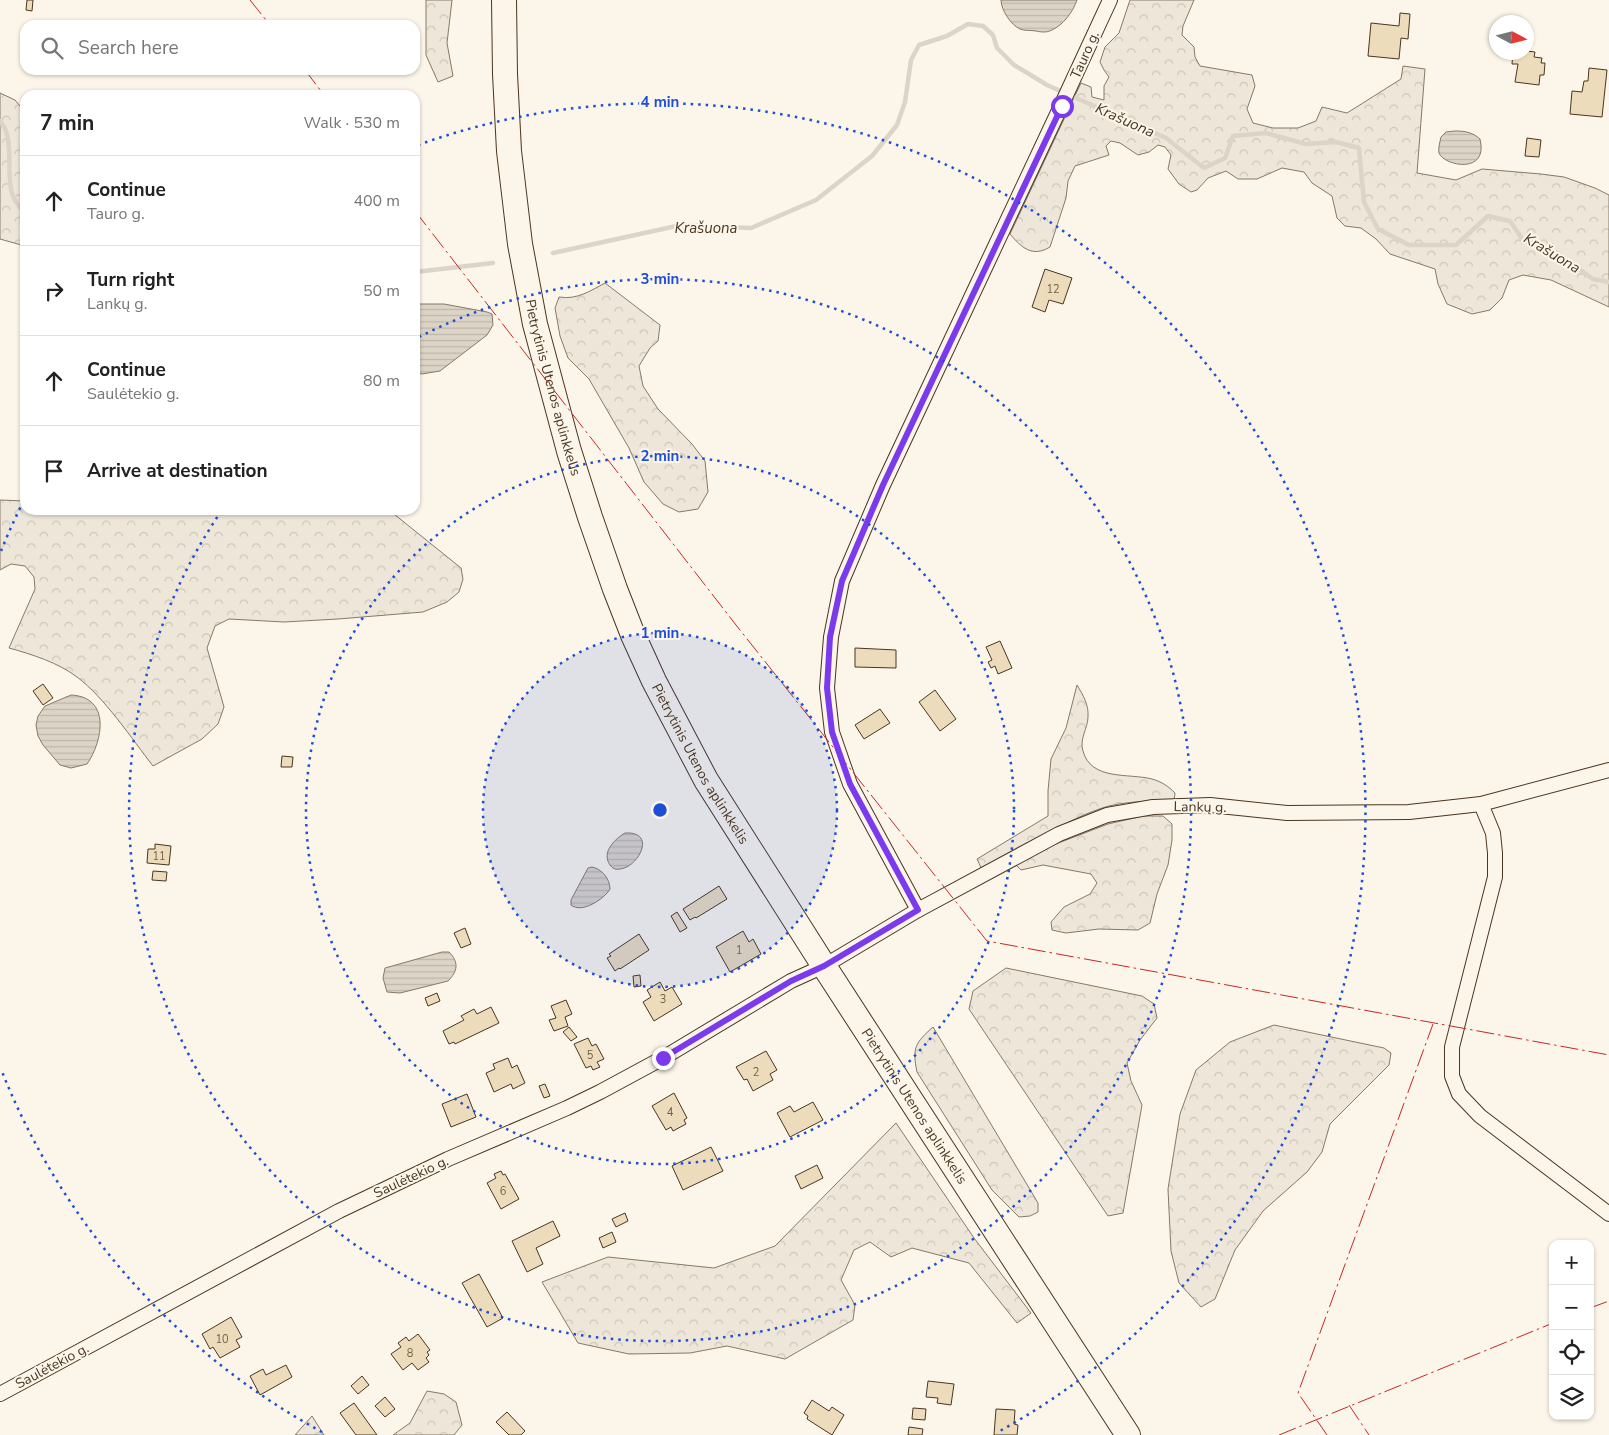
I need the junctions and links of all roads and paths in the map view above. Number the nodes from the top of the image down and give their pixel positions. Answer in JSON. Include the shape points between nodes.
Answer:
{"nodes":[{"id":1,"x":504,"y":0,"type":"edge"},
{"id":2,"x":1110,"y":0,"type":"edge"},
{"id":3,"x":1609,"y":770,"type":"edge"},
{"id":4,"x":1482,"y":804,"type":"junction"},
{"id":5,"x":918,"y":910,"type":"junction"},
{"id":6,"x":824,"y":966,"type":"junction"},
{"id":7,"x":1609,"y":1214,"type":"edge"},
{"id":8,"x":0,"y":1394,"type":"edge"},
{"id":9,"x":1128,"y":1435,"type":"edge"}],
"edges":[{"from":1,"to":6,"type":"highway","name":"Pietrytinis Utenos aplinkkelis","via":[[509,150],[520,244],[535,324],[590,517],[633,635],[677,728],[706,780]]},
{"from":2,"to":5,"type":"street","name":"Tauro g.","via":[[883,485],[842,581],[830,637],[827,688],[832,732],[850,784]]},
{"from":3,"to":4,"type":"street","name":"Lankų g."},
{"from":4,"to":5,"type":"street","name":"Lankų g.","via":[[1409,812],[1287,813],[1210,805],[1134,810],[1107,816],[1059,834]]},
{"from":4,"to":7,"type":"street","via":[[1493,833],[1495,877],[1452,1047],[1452,1076],[1459,1094],[1480,1116]]},
{"from":5,"to":6,"type":"street","name":"Lankų g."},
{"from":6,"to":8,"type":"street","name":"Saulėtekio g.","via":[[791,981],[600,1092],[338,1211]]},
{"from":6,"to":9,"type":"highway","name":"Pietrytinis Utenos aplinkkelis"}]}
